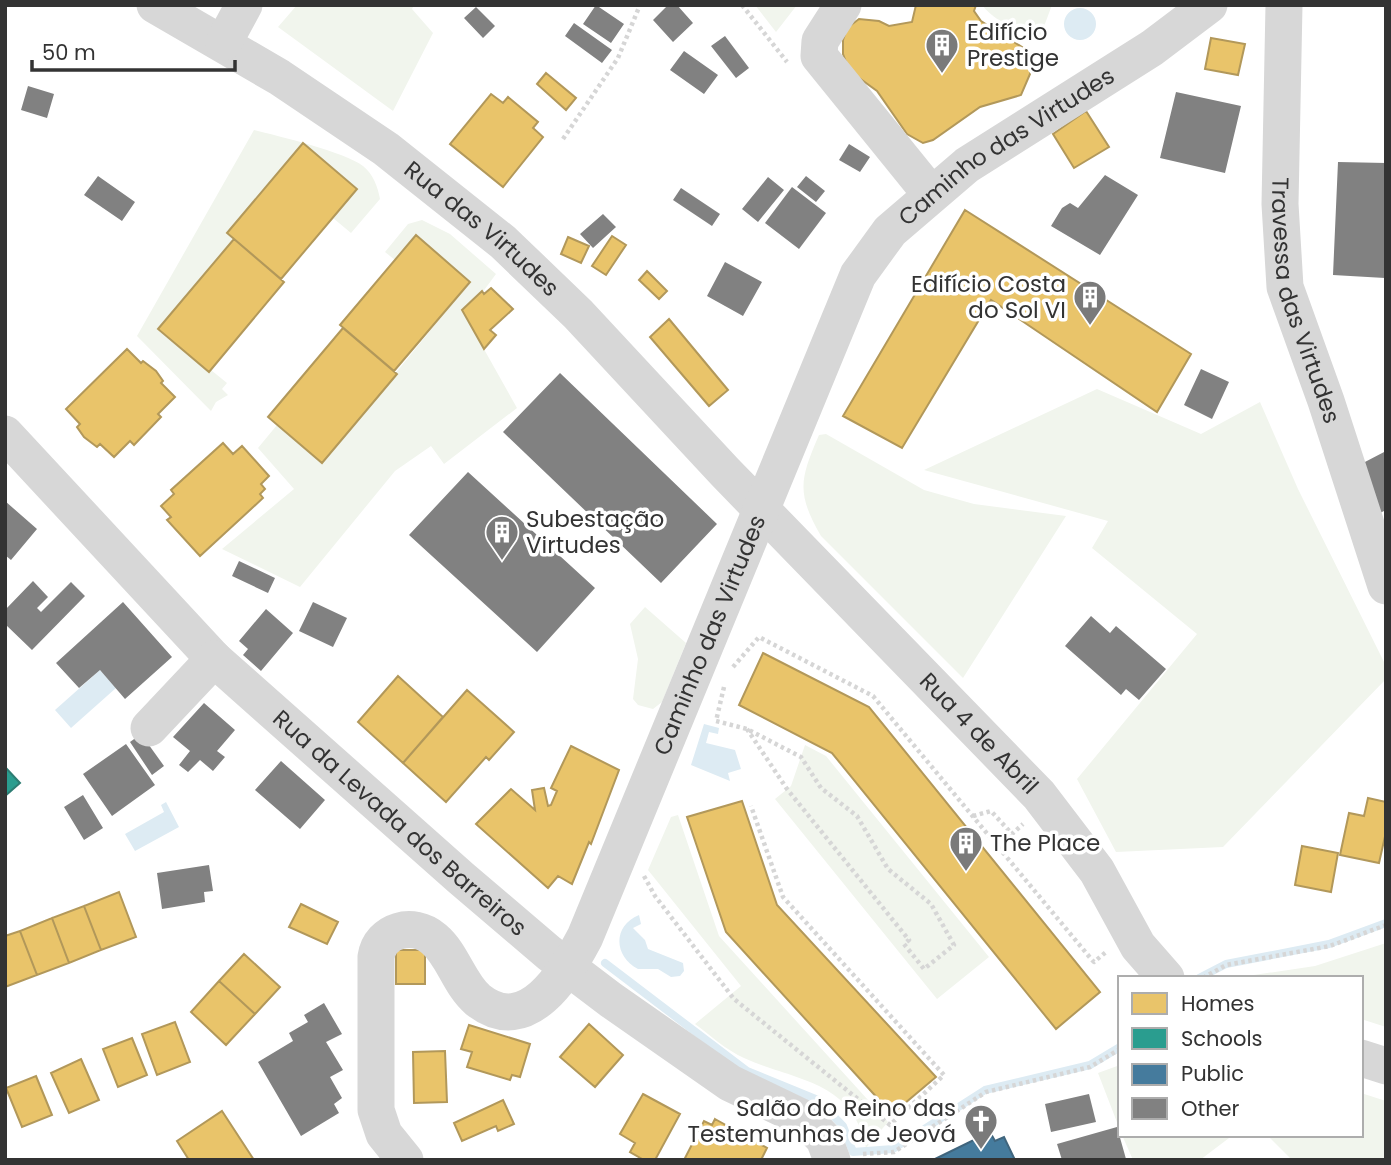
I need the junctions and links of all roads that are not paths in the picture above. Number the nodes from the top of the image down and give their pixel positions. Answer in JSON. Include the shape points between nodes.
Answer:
{"nodes":[{"id":1,"x":155,"y":5,"type":"edge"},
{"id":2,"x":244,"y":5,"type":"edge"},
{"id":3,"x":843,"y":5,"type":"edge"},
{"id":4,"x":1209,"y":5,"type":"edge"},
{"id":5,"x":1284,"y":5,"type":"edge"},
{"id":6,"x":224,"y":43,"type":"junction"},
{"id":7,"x":930,"y":194,"type":"junction"},
{"id":8,"x":5,"y":434,"type":"edge"},
{"id":9,"x":763,"y":510,"type":"junction"},
{"id":10,"x":1386,"y":586,"type":"edge"},
{"id":11,"x":214,"y":659,"type":"junction"},
{"id":12,"x":149,"y":728,"type":"dead end"},
{"id":13,"x":568,"y":969,"type":"junction"},
{"id":14,"x":1164,"y":976,"type":"edge"},
{"id":15,"x":1363,"y":1059,"type":"edge"},
{"id":16,"x":1386,"y":1066,"type":"edge"},
{"id":17,"x":842,"y":1157,"type":"edge"},
{"id":18,"x":405,"y":1160,"type":"edge"}],
"edges":[{"from":1,"to":6,"type":"street","name":"Rua das Virtudes"},
{"from":2,"to":6,"type":"street"},
{"from":3,"to":7,"type":"street","via":[[818,46],[819,56]]},
{"from":4,"to":7,"type":"street","name":"Caminho das Virtudes","via":[[1152,48],[967,165]]},
{"from":5,"to":10,"type":"street","name":"Travessa das Virtudes","via":[[1280,204],[1285,287]]},
{"from":6,"to":9,"type":"street","name":"Rua das Virtudes","via":[[386,149],[503,242],[578,314]]},
{"from":7,"to":9,"type":"street","name":"Caminho das Virtudes","via":[[890,231],[858,275]]},
{"from":8,"to":11,"type":"street","name":"Rua da Levada dos Barreiros"},
{"from":9,"to":13,"type":"street","name":"Caminho das Virtudes"},
{"from":9,"to":14,"type":"street","name":"Rua 4 de Abril","via":[[1040,795],[1097,871],[1138,946]]},
{"from":11,"to":12,"type":"street"},
{"from":11,"to":13,"type":"street","name":"Rua da Levada dos Barreiros"},
{"from":13,"to":17,"type":"street","name":"Rua da Levada dos Barreiros","via":[[730,1083],[805,1119]]},
{"from":13,"to":18,"type":"street","name":"Caminho das Virtudes","via":[[540,1001],[520,1011],[498,1009],[479,1000],[433,938],[402,930],[381,940],[376,957],[376,1110],[384,1134]]},
{"from":15,"to":16,"type":"street"}]}
